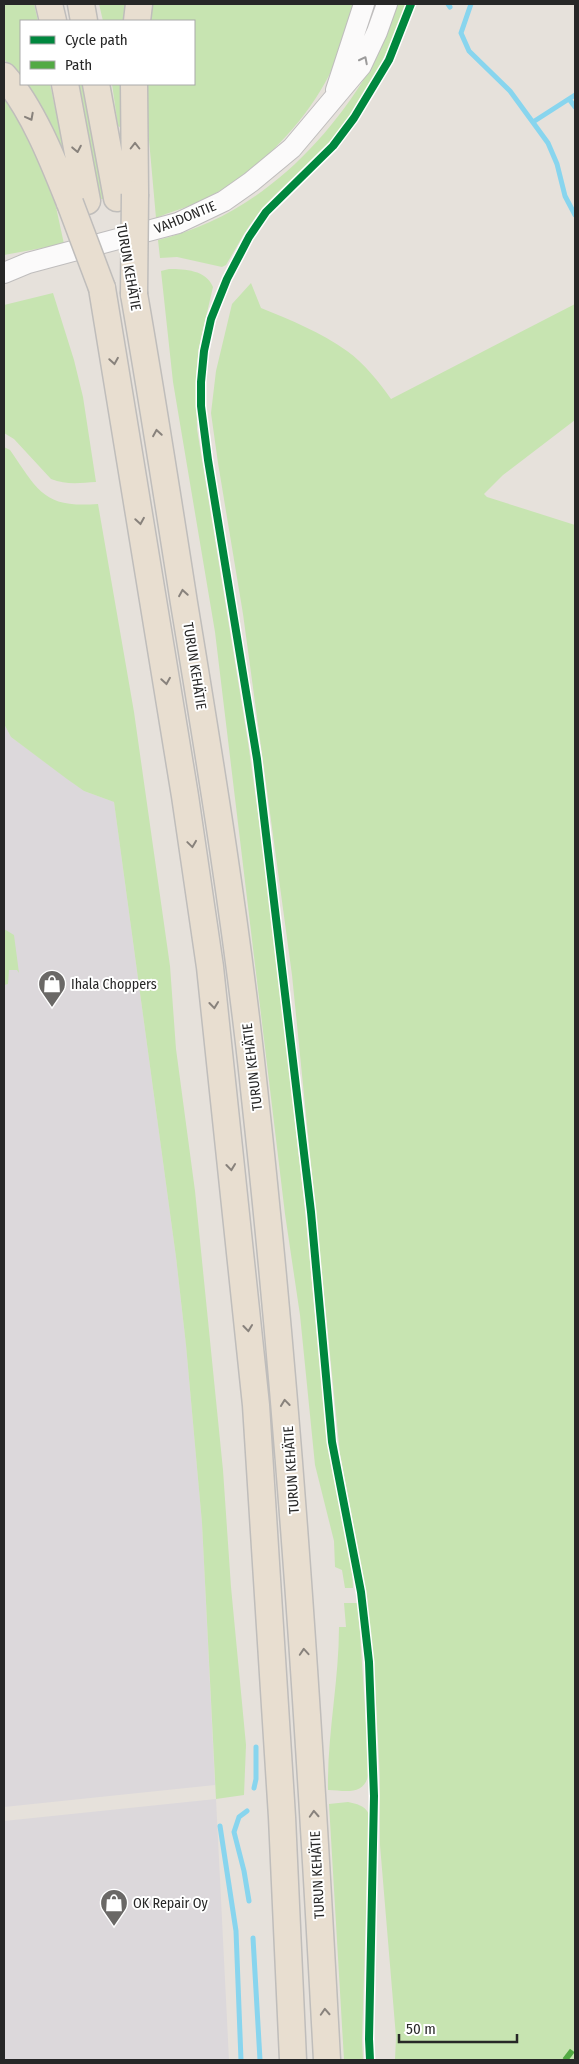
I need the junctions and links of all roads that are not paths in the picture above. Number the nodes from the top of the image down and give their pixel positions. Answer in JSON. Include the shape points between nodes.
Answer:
{"nodes":[{"id":1,"x":49,"y":4,"type":"edge"},
{"id":2,"x":81,"y":4,"type":"edge"},
{"id":3,"x":139,"y":4,"type":"edge"},
{"id":4,"x":364,"y":4,"type":"edge"},
{"id":5,"x":387,"y":4,"type":"edge"},
{"id":6,"x":53,"y":20,"type":"edge"},
{"id":7,"x":84,"y":20,"type":"edge"},
{"id":8,"x":137,"y":20,"type":"edge"},
{"id":9,"x":4,"y":76,"type":"edge"},
{"id":10,"x":65,"y":85,"type":"edge"},
{"id":11,"x":96,"y":85,"type":"edge"},
{"id":12,"x":134,"y":85,"type":"edge"},
{"id":13,"x":334,"y":98,"type":"junction"},
{"id":14,"x":126,"y":196,"type":"junction"},
{"id":15,"x":78,"y":202,"type":"junction"},
{"id":16,"x":28,"y":263,"type":"junction"},
{"id":17,"x":4,"y":265,"type":"edge"},
{"id":18,"x":4,"y":273,"type":"edge"},
{"id":19,"x":293,"y":2060,"type":"edge"},
{"id":20,"x":327,"y":2060,"type":"edge"}],
"edges":[{"from":1,"to":6,"type":"highway"},
{"from":2,"to":7,"type":"highway"},
{"from":3,"to":8,"type":"highway"},
{"from":4,"to":13,"type":"street","name":"VAHDONTIE"},
{"from":13,"to":5,"type":"street","name":"VAHDONTIE","one_way":true,"via":[[361,66]]},
{"from":9,"to":15,"type":"highway","one_way":true},
{"from":10,"to":15,"type":"highway","one_way":true},
{"from":11,"to":14,"type":"highway"},
{"from":14,"to":12,"type":"highway","one_way":true},
{"from":13,"to":16,"type":"street","name":"VAHDONTIE","via":[[277,163],[224,201],[178,223]]},
{"from":20,"to":14,"type":"highway","name":"TURUN KEHÄTIE","one_way":true,"bridge":true,"via":[[311,1762],[288,1435],[255,1097],[203,720],[135,301]]},
{"from":15,"to":19,"type":"highway","one_way":true,"bridge":true,"via":[[104,300],[185,796],[214,996],[256,1405],[282,1818]]},
{"from":16,"to":17,"type":"street","name":"VAHDONTIE"},
{"from":16,"to":18,"type":"street","name":"VAHDONTIE"}]}
